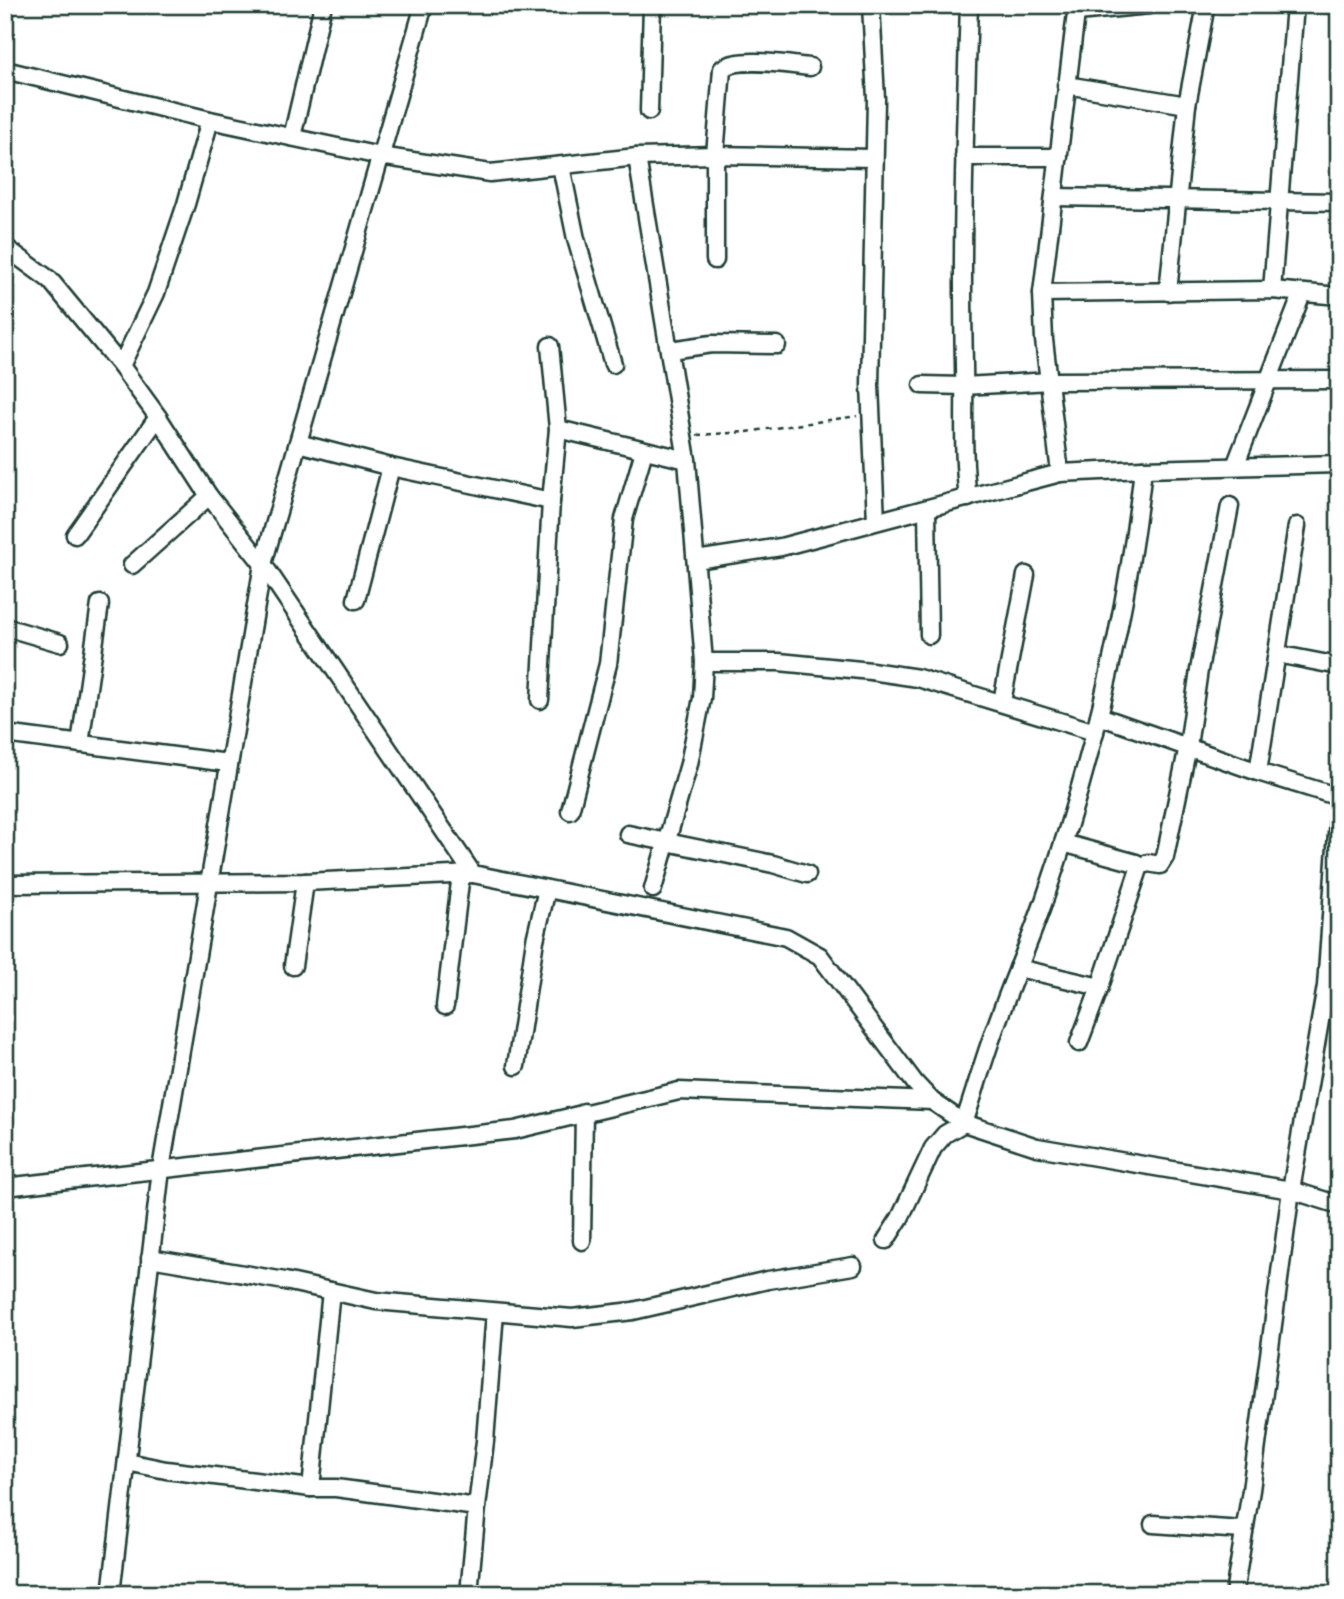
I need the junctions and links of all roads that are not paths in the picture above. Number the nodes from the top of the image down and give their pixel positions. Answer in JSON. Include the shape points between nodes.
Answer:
{"nodes":[{"id":1,"x":323,"y":5,"type":"edge"},
{"id":2,"x":424,"y":5,"type":"edge"},
{"id":3,"x":652,"y":5,"type":"edge"},
{"id":4,"x":871,"y":5,"type":"edge"},
{"id":5,"x":969,"y":5,"type":"edge"},
{"id":6,"x":1149,"y":5,"type":"edge"},
{"id":7,"x":1206,"y":5,"type":"edge"},
{"id":8,"x":1295,"y":5,"type":"edge"},
{"id":9,"x":1077,"y":9,"type":"edge"},
{"id":10,"x":810,"y":66,"type":"dead end"},
{"id":11,"x":5,"y":70,"type":"edge"},
{"id":12,"x":1066,"y":85,"type":"junction"},
{"id":13,"x":1187,"y":105,"type":"junction"},
{"id":14,"x":649,"y":111,"type":"dead end"},
{"id":15,"x":210,"y":120,"type":"junction"},
{"id":16,"x":292,"y":137,"type":"junction"},
{"id":17,"x":715,"y":155,"type":"junction"},
{"id":18,"x":380,"y":156,"type":"junction"},
{"id":19,"x":637,"y":157,"type":"junction"},
{"id":20,"x":964,"y":157,"type":"junction"},
{"id":21,"x":873,"y":158,"type":"junction"},
{"id":22,"x":1059,"y":158,"type":"junction"},
{"id":23,"x":561,"y":166,"type":"junction"},
{"id":24,"x":1054,"y":197,"type":"junction"},
{"id":25,"x":1177,"y":199,"type":"junction"},
{"id":26,"x":1279,"y":201,"type":"junction"},
{"id":27,"x":1339,"y":202,"type":"edge"},
{"id":28,"x":5,"y":247,"type":"edge"},
{"id":29,"x":715,"y":260,"type":"dead end"},
{"id":30,"x":1272,"y":290,"type":"junction"},
{"id":31,"x":1168,"y":292,"type":"junction"},
{"id":32,"x":1042,"y":293,"type":"junction"},
{"id":33,"x":1302,"y":294,"type":"junction"},
{"id":34,"x":1339,"y":296,"type":"edge"},
{"id":35,"x":776,"y":345,"type":"dead end"},
{"id":36,"x":550,"y":346,"type":"dead end"},
{"id":37,"x":670,"y":350,"type":"junction"},
{"id":38,"x":613,"y":364,"type":"dead end"},
{"id":39,"x":121,"y":366,"type":"junction"},
{"id":40,"x":1269,"y":379,"type":"junction"},
{"id":41,"x":1339,"y":380,"type":"edge"},
{"id":42,"x":1050,"y":381,"type":"junction"},
{"id":43,"x":922,"y":385,"type":"dead end"},
{"id":44,"x":964,"y":386,"type":"junction"},
{"id":45,"x":158,"y":418,"type":"junction"},
{"id":46,"x":558,"y":429,"type":"junction"},
{"id":47,"x":298,"y":443,"type":"junction"},
{"id":48,"x":644,"y":451,"type":"junction"},
{"id":49,"x":687,"y":460,"type":"junction"},
{"id":50,"x":1339,"y":464,"type":"edge"},
{"id":51,"x":1235,"y":466,"type":"junction"},
{"id":52,"x":391,"y":467,"type":"junction"},
{"id":53,"x":1143,"y":469,"type":"junction"},
{"id":54,"x":1060,"y":473,"type":"junction"},
{"id":55,"x":209,"y":496,"type":"junction"},
{"id":56,"x":968,"y":498,"type":"junction"},
{"id":57,"x":551,"y":501,"type":"junction"},
{"id":58,"x":1230,"y":506,"type":"dead end"},
{"id":59,"x":927,"y":509,"type":"junction"},
{"id":60,"x":876,"y":521,"type":"junction"},
{"id":61,"x":1297,"y":526,"type":"dead end"},
{"id":62,"x":75,"y":535,"type":"dead end"},
{"id":63,"x":696,"y":560,"type":"junction"},
{"id":64,"x":263,"y":564,"type":"junction"},
{"id":65,"x":132,"y":565,"type":"dead end"},
{"id":66,"x":1026,"y":575,"type":"dead end"},
{"id":67,"x":356,"y":600,"type":"dead end"},
{"id":68,"x":100,"y":604,"type":"dead end"},
{"id":69,"x":5,"y":627,"type":"edge"},
{"id":70,"x":929,"y":635,"type":"dead end"},
{"id":71,"x":60,"y":643,"type":"dead end"},
{"id":72,"x":1277,"y":654,"type":"junction"},
{"id":73,"x":704,"y":662,"type":"junction"},
{"id":74,"x":1339,"y":666,"type":"edge"},
{"id":75,"x":540,"y":700,"type":"dead end"},
{"id":76,"x":1002,"y":702,"type":"junction"},
{"id":77,"x":1099,"y":716,"type":"junction"},
{"id":78,"x":1095,"y":732,"type":"junction"},
{"id":79,"x":5,"y":734,"type":"edge"},
{"id":80,"x":79,"y":744,"type":"junction"},
{"id":81,"x":1188,"y":746,"type":"junction"},
{"id":82,"x":228,"y":763,"type":"junction"},
{"id":83,"x":1258,"y":772,"type":"junction"},
{"id":84,"x":1339,"y":797,"type":"edge"},
{"id":85,"x":1339,"y":805,"type":"edge"},
{"id":86,"x":570,"y":811,"type":"dead end"},
{"id":87,"x":628,"y":834,"type":"dead end"},
{"id":88,"x":666,"y":843,"type":"junction"},
{"id":89,"x":1063,"y":844,"type":"junction"},
{"id":90,"x":1140,"y":866,"type":"junction"},
{"id":91,"x":467,"y":874,"type":"junction"},
{"id":92,"x":807,"y":874,"type":"dead end"},
{"id":93,"x":304,"y":883,"type":"junction"},
{"id":94,"x":5,"y":884,"type":"edge"},
{"id":95,"x":209,"y":884,"type":"junction"},
{"id":96,"x":547,"y":889,"type":"junction"},
{"id":97,"x":653,"y":889,"type":"dead end"},
{"id":98,"x":1336,"y":906,"type":"edge"},
{"id":99,"x":293,"y":966,"type":"dead end"},
{"id":100,"x":1018,"y":968,"type":"junction"},
{"id":101,"x":1100,"y":987,"type":"junction"},
{"id":102,"x":1332,"y":987,"type":"edge"},
{"id":103,"x":445,"y":1006,"type":"dead end"},
{"id":104,"x":1079,"y":1043,"type":"dead end"},
{"id":105,"x":516,"y":1066,"type":"dead end"},
{"id":106,"x":932,"y":1101,"type":"junction"},
{"id":107,"x":584,"y":1112,"type":"junction"},
{"id":108,"x":964,"y":1123,"type":"junction"},
{"id":109,"x":161,"y":1169,"type":"junction"},
{"id":110,"x":5,"y":1187,"type":"edge"},
{"id":111,"x":1291,"y":1190,"type":"junction"},
{"id":112,"x":1339,"y":1205,"type":"edge"},
{"id":113,"x":886,"y":1240,"type":"dead end"},
{"id":114,"x":582,"y":1241,"type":"dead end"},
{"id":115,"x":150,"y":1258,"type":"junction"},
{"id":116,"x":853,"y":1266,"type":"dead end"},
{"id":117,"x":331,"y":1291,"type":"junction"},
{"id":118,"x":495,"y":1312,"type":"junction"},
{"id":119,"x":127,"y":1462,"type":"junction"},
{"id":120,"x":311,"y":1488,"type":"junction"},
{"id":121,"x":477,"y":1507,"type":"junction"},
{"id":122,"x":1153,"y":1524,"type":"dead end"},
{"id":123,"x":1243,"y":1530,"type":"junction"},
{"id":124,"x":111,"y":1594,"type":"edge"},
{"id":125,"x":469,"y":1594,"type":"edge"},
{"id":126,"x":1234,"y":1594,"type":"edge"}],
"edges":[{"from":1,"to":16,"type":"street"},
{"from":2,"to":18,"type":"street"},
{"from":3,"to":14,"type":"street"},
{"from":4,"to":21,"type":"street","via":[[876,99]]},
{"from":5,"to":20,"type":"street"},
{"from":6,"to":9,"type":"street"},
{"from":7,"to":13,"type":"street"},
{"from":8,"to":26,"type":"street"},
{"from":9,"to":12,"type":"street"},
{"from":10,"to":17,"type":"street","via":[[740,62],[722,69]]},
{"from":11,"to":15,"type":"street"},
{"from":12,"to":13,"type":"street"},
{"from":12,"to":22,"type":"street"},
{"from":13,"to":25,"type":"street"},
{"from":15,"to":16,"type":"street"},
{"from":15,"to":39,"type":"street","via":[[156,293]]},
{"from":16,"to":18,"type":"street"},
{"from":17,"to":19,"type":"street"},
{"from":17,"to":21,"type":"street"},
{"from":17,"to":29,"type":"street"},
{"from":18,"to":23,"type":"street","via":[[490,173]]},
{"from":18,"to":47,"type":"street"},
{"from":19,"to":23,"type":"street"},
{"from":19,"to":37,"type":"street"},
{"from":20,"to":22,"type":"street"},
{"from":20,"to":44,"type":"street"},
{"from":21,"to":60,"type":"street"},
{"from":22,"to":24,"type":"street"},
{"from":23,"to":38,"type":"street","via":[[576,239]]},
{"from":24,"to":25,"type":"street"},
{"from":24,"to":32,"type":"street"},
{"from":25,"to":26,"type":"street"},
{"from":25,"to":31,"type":"street"},
{"from":26,"to":27,"type":"street"},
{"from":26,"to":30,"type":"street"},
{"from":28,"to":39,"type":"street","via":[[50,280]]},
{"from":30,"to":31,"type":"street"},
{"from":30,"to":33,"type":"street"},
{"from":31,"to":32,"type":"street"},
{"from":32,"to":42,"type":"street"},
{"from":33,"to":34,"type":"street"},
{"from":33,"to":40,"type":"street"},
{"from":35,"to":37,"type":"street","via":[[712,344]]},
{"from":36,"to":46,"type":"street"},
{"from":37,"to":49,"type":"street"},
{"from":39,"to":45,"type":"street"},
{"from":40,"to":41,"type":"street"},
{"from":40,"to":42,"type":"street"},
{"from":40,"to":51,"type":"street"},
{"from":42,"to":44,"type":"street"},
{"from":42,"to":54,"type":"street"},
{"from":43,"to":44,"type":"street"},
{"from":44,"to":56,"type":"street"},
{"from":45,"to":55,"type":"street"},
{"from":45,"to":62,"type":"street"},
{"from":46,"to":48,"type":"street"},
{"from":46,"to":57,"type":"street"},
{"from":47,"to":52,"type":"street"},
{"from":47,"to":64,"type":"street"},
{"from":48,"to":49,"type":"street"},
{"from":48,"to":86,"type":"street","via":[[624,519],[608,664]]},
{"from":49,"to":63,"type":"street"},
{"from":50,"to":51,"type":"street"},
{"from":51,"to":53,"type":"street"},
{"from":52,"to":57,"type":"street"},
{"from":52,"to":67,"type":"street"},
{"from":53,"to":54,"type":"street"},
{"from":53,"to":77,"type":"street"},
{"from":54,"to":56,"type":"street"},
{"from":55,"to":64,"type":"street"},
{"from":55,"to":65,"type":"street"},
{"from":56,"to":59,"type":"street"},
{"from":57,"to":75,"type":"street"},
{"from":58,"to":81,"type":"street"},
{"from":59,"to":60,"type":"street"},
{"from":59,"to":70,"type":"street"},
{"from":60,"to":63,"type":"street","via":[[781,547]]},
{"from":61,"to":72,"type":"street"},
{"from":63,"to":73,"type":"street"},
{"from":64,"to":82,"type":"street"},
{"from":64,"to":91,"type":"street"},
{"from":66,"to":76,"type":"street"},
{"from":68,"to":80,"type":"street"},
{"from":69,"to":71,"type":"street"},
{"from":72,"to":74,"type":"street"},
{"from":72,"to":83,"type":"street"},
{"from":73,"to":76,"type":"street","via":[[779,662],[871,671],[918,678]]},
{"from":73,"to":88,"type":"street","via":[[690,764]]},
{"from":76,"to":78,"type":"street"},
{"from":77,"to":78,"type":"street"},
{"from":77,"to":81,"type":"street"},
{"from":78,"to":89,"type":"street"},
{"from":79,"to":80,"type":"street"},
{"from":80,"to":82,"type":"street"},
{"from":81,"to":83,"type":"street"},
{"from":81,"to":90,"type":"street","via":[[1163,863]]},
{"from":82,"to":95,"type":"street"},
{"from":83,"to":84,"type":"street"},
{"from":85,"to":98,"type":"street"},
{"from":87,"to":88,"type":"street"},
{"from":88,"to":92,"type":"street"},
{"from":88,"to":97,"type":"street"},
{"from":89,"to":90,"type":"street"},
{"from":89,"to":100,"type":"street"},
{"from":90,"to":101,"type":"street"},
{"from":91,"to":93,"type":"street"},
{"from":91,"to":96,"type":"street"},
{"from":91,"to":103,"type":"street"},
{"from":93,"to":95,"type":"street"},
{"from":93,"to":99,"type":"street"},
{"from":94,"to":95,"type":"street"},
{"from":95,"to":109,"type":"street"},
{"from":96,"to":105,"type":"street"},
{"from":96,"to":106,"type":"street","via":[[786,937],[820,956]]},
{"from":98,"to":102,"type":"street"},
{"from":100,"to":101,"type":"street"},
{"from":100,"to":108,"type":"street"},
{"from":101,"to":104,"type":"street"},
{"from":102,"to":111,"type":"street"},
{"from":106,"to":107,"type":"street","via":[[679,1091]]},
{"from":106,"to":108,"type":"street"},
{"from":107,"to":109,"type":"street","via":[[515,1130]]},
{"from":107,"to":114,"type":"street"},
{"from":108,"to":111,"type":"street","via":[[1037,1147]]},
{"from":108,"to":113,"type":"street","via":[[933,1148]]},
{"from":109,"to":110,"type":"street"},
{"from":109,"to":115,"type":"street"},
{"from":111,"to":112,"type":"street"},
{"from":111,"to":123,"type":"street"},
{"from":115,"to":117,"type":"street"},
{"from":115,"to":119,"type":"street"},
{"from":116,"to":118,"type":"street","via":[[633,1311],[572,1318]]},
{"from":117,"to":118,"type":"street","via":[[376,1301]]},
{"from":117,"to":120,"type":"street"},
{"from":118,"to":121,"type":"street"},
{"from":119,"to":120,"type":"street"},
{"from":119,"to":124,"type":"street"},
{"from":120,"to":121,"type":"street"},
{"from":121,"to":125,"type":"street"},
{"from":122,"to":123,"type":"street"},
{"from":123,"to":126,"type":"street"}]}
